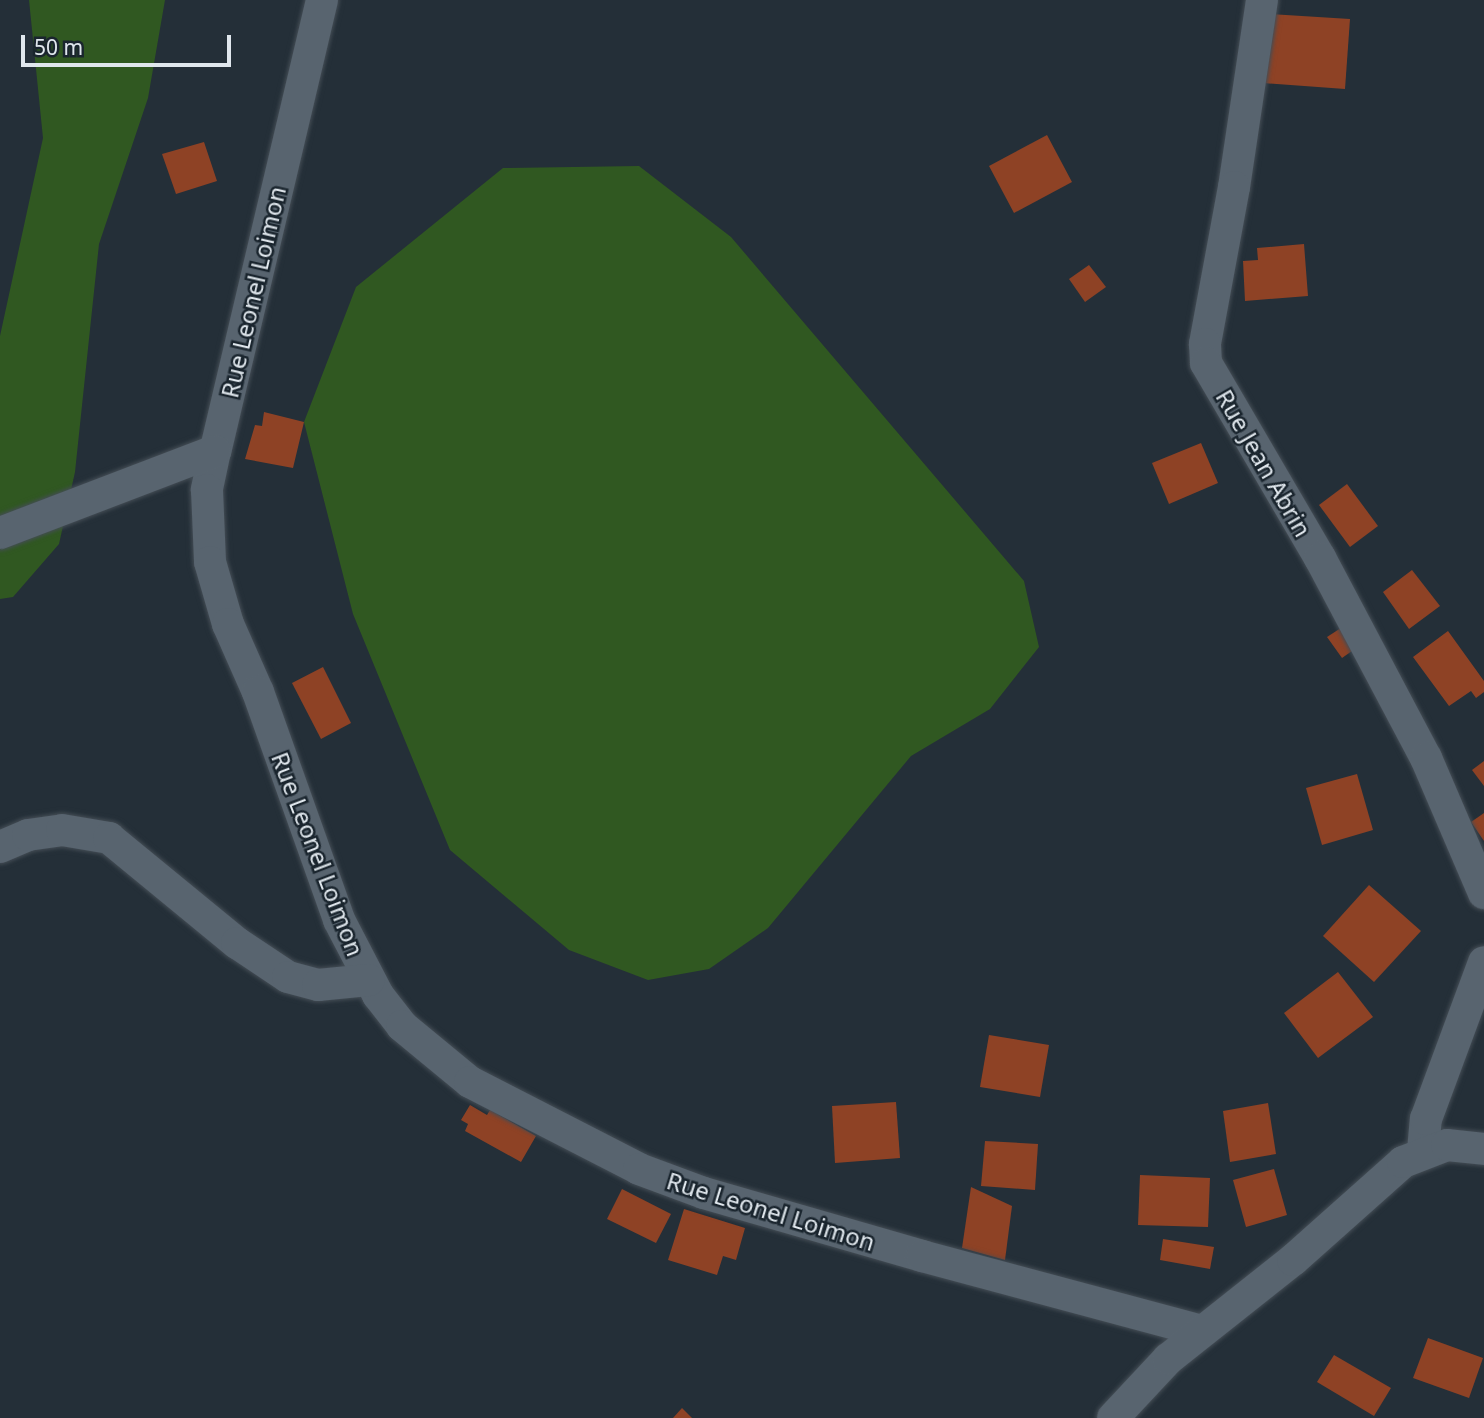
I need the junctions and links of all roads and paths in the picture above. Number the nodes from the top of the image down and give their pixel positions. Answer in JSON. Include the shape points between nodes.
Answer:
{"nodes":[{"id":1,"x":322,"y":0,"type":"edge"},
{"id":2,"x":1262,"y":0,"type":"edge"},
{"id":3,"x":215,"y":451,"type":"junction"},
{"id":4,"x":0,"y":533,"type":"edge"},
{"id":5,"x":0,"y":846,"type":"edge"},
{"id":6,"x":1484,"y":893,"type":"edge"},
{"id":7,"x":1484,"y":962,"type":"edge"},
{"id":8,"x":369,"y":980,"type":"junction"},
{"id":9,"x":1484,"y":1149,"type":"edge"},
{"id":10,"x":1423,"y":1151,"type":"junction"},
{"id":11,"x":1201,"y":1331,"type":"junction"},
{"id":12,"x":1113,"y":1418,"type":"edge"}],
"edges":[{"from":1,"to":3,"type":"street","name":"Rue Leonel Loimon"},
{"from":2,"to":6,"type":"street","name":"Rue Jean Abrin","via":[[1205,344],[1206,363],[1320,558],[1426,758]]},
{"from":3,"to":4,"type":"street"},
{"from":3,"to":8,"type":"street","name":"Rue Leonel Loimon","via":[[207,490],[210,562],[228,624],[258,692],[339,920]]},
{"from":5,"to":8,"type":"street","via":[[28,835],[62,830],[109,838],[237,943],[288,977],[318,985]]},
{"from":7,"to":10,"type":"street","via":[[1426,1119]]},
{"from":8,"to":11,"type":"street","name":"Rue Leonel Loimon","via":[[402,1027],[470,1082],[639,1169],[897,1249]]},
{"from":9,"to":10,"type":"street","via":[[1447,1146]]},
{"from":10,"to":11,"type":"street","via":[[1403,1162],[1293,1260]]},
{"from":11,"to":12,"type":"street","via":[[1148,1377]]}]}
